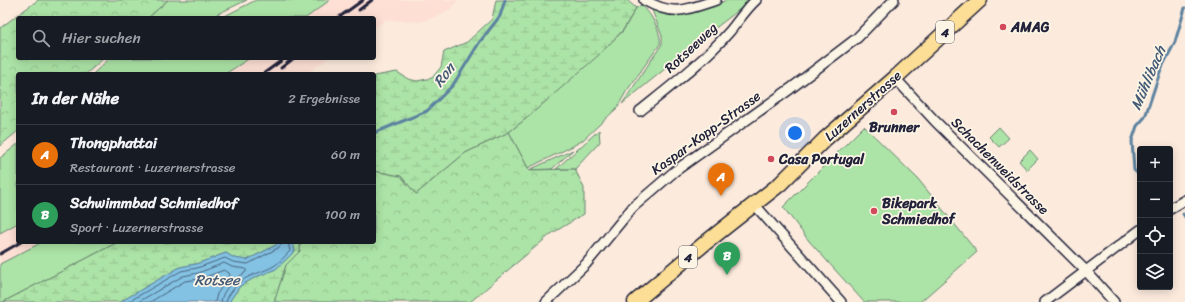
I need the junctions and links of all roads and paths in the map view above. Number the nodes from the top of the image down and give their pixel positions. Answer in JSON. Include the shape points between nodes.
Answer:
{"nodes":[{"id":1,"x":644,"y":0,"type":"edge"},
{"id":2,"x":716,"y":0,"type":"edge"},
{"id":3,"x":756,"y":0,"type":"edge"},
{"id":4,"x":894,"y":0,"type":"edge"},
{"id":5,"x":980,"y":0,"type":"edge"},
{"id":6,"x":895,"y":78,"type":"junction"},
{"id":7,"x":640,"y":111,"type":"dead end"},
{"id":8,"x":1185,"y":200,"type":"edge"},
{"id":9,"x":754,"y":204,"type":"junction"},
{"id":10,"x":1173,"y":207,"type":"edge"},
{"id":11,"x":1137,"y":232,"type":"edge"},
{"id":12,"x":1086,"y":271,"type":"junction"},
{"id":13,"x":546,"y":302,"type":"edge"},
{"id":14,"x":634,"y":302,"type":"edge"},
{"id":15,"x":841,"y":302,"type":"edge"},
{"id":16,"x":1045,"y":302,"type":"edge"},
{"id":17,"x":1114,"y":302,"type":"edge"}],
"edges":[{"from":1,"to":2,"type":"street","name":"Rotseeweg","via":[[671,11],[694,8]]},
{"from":3,"to":7,"type":"street","name":"Rotseeweg","via":[[730,31],[689,72]]},
{"from":4,"to":13,"type":"street","name":"Kaspar-Kopp-Strasse","via":[[857,38],[675,171],[633,207],[586,264]]},
{"from":5,"to":6,"type":"main road","name":"Luzernerstrasse","number":"4"},
{"from":6,"to":9,"type":"main road","name":"Luzernerstrasse","number":"4","via":[[825,139],[780,184]]},
{"from":6,"to":12,"type":"street","name":"Schachenweidstrasse"},
{"from":8,"to":10,"type":"street"},
{"from":9,"to":14,"type":"main road","name":"Luzernerstrasse","number":"4"},
{"from":9,"to":15,"type":"street"},
{"from":11,"to":12,"type":"street"},
{"from":12,"to":16,"type":"street"},
{"from":12,"to":17,"type":"street","name":"Schachenweidstrasse"}]}
